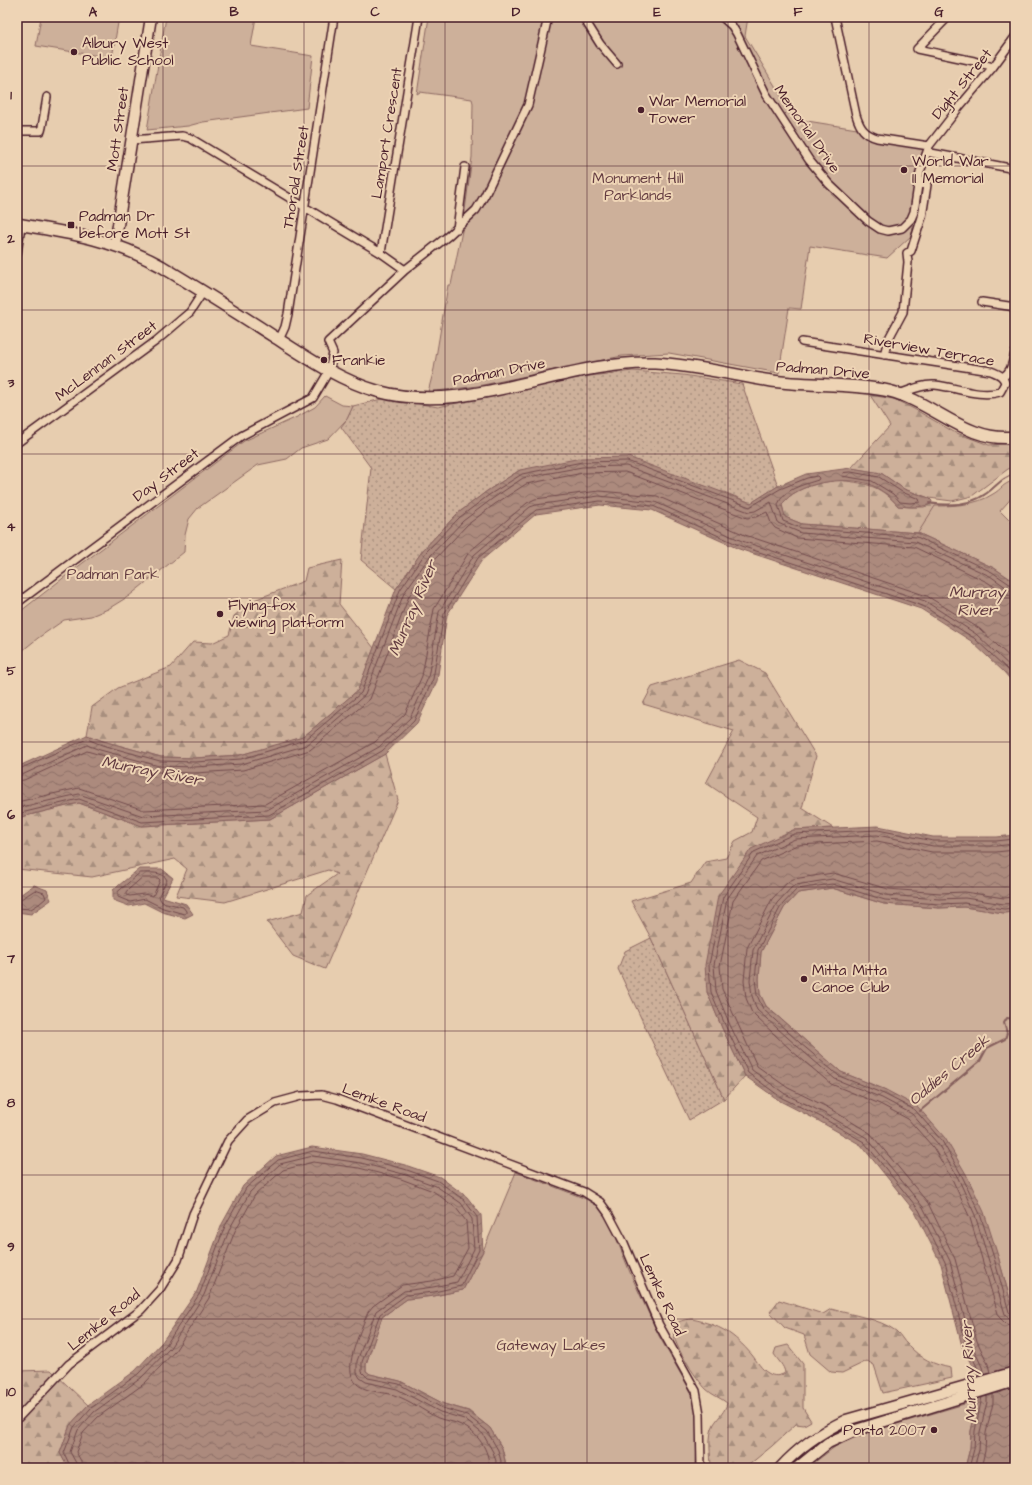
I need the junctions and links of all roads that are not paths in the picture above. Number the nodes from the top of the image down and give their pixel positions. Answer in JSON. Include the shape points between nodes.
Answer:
{"nodes":[{"id":1,"x":151,"y":17,"type":"edge"},
{"id":2,"x":334,"y":17,"type":"edge"},
{"id":3,"x":419,"y":17,"type":"edge"},
{"id":4,"x":548,"y":17,"type":"edge"},
{"id":5,"x":583,"y":17,"type":"edge"},
{"id":6,"x":722,"y":17,"type":"edge"},
{"id":7,"x":835,"y":17,"type":"edge"},
{"id":8,"x":948,"y":17,"type":"edge"},
{"id":9,"x":1015,"y":37,"type":"edge"},
{"id":10,"x":617,"y":64,"type":"dead end"},
{"id":11,"x":993,"y":67,"type":"junction"},
{"id":12,"x":47,"y":97,"type":"dead end"},
{"id":13,"x":17,"y":131,"type":"edge"},
{"id":14,"x":132,"y":140,"type":"junction"},
{"id":15,"x":929,"y":148,"type":"junction"},
{"id":16,"x":465,"y":167,"type":"dead end"},
{"id":17,"x":1010,"y":168,"type":"dead end"},
{"id":18,"x":918,"y":183,"type":"junction"},
{"id":19,"x":305,"y":206,"type":"junction"},
{"id":20,"x":19,"y":224,"type":"edge"},
{"id":21,"x":457,"y":229,"type":"junction"},
{"id":22,"x":115,"y":244,"type":"junction"},
{"id":23,"x":382,"y":253,"type":"junction"},
{"id":24,"x":17,"y":254,"type":"edge"},
{"id":25,"x":405,"y":270,"type":"junction"},
{"id":26,"x":203,"y":292,"type":"junction"},
{"id":27,"x":982,"y":302,"type":"dead end"},
{"id":28,"x":1015,"y":307,"type":"edge"},
{"id":29,"x":279,"y":340,"type":"junction"},
{"id":30,"x":802,"y":342,"type":"dead end"},
{"id":31,"x":1015,"y":353,"type":"edge"},
{"id":32,"x":884,"y":355,"type":"junction"},
{"id":33,"x":329,"y":371,"type":"junction"},
{"id":34,"x":1003,"y":377,"type":"junction"},
{"id":35,"x":899,"y":394,"type":"junction"},
{"id":36,"x":1015,"y":437,"type":"edge"},
{"id":37,"x":17,"y":443,"type":"edge"},
{"id":38,"x":17,"y":603,"type":"edge"},
{"id":39,"x":1015,"y":1372,"type":"edge"},
{"id":40,"x":1015,"y":1381,"type":"edge"},
{"id":41,"x":957,"y":1394,"type":"junction"},
{"id":42,"x":17,"y":1419,"type":"edge"},
{"id":43,"x":781,"y":1467,"type":"edge"},
{"id":44,"x":701,"y":1468,"type":"edge"},
{"id":45,"x":797,"y":1468,"type":"edge"}],
"edges":[{"from":1,"to":14,"type":"main road","name":"Mott Street"},
{"from":2,"to":19,"type":"street","name":"Thorold Street"},
{"from":3,"to":23,"type":"street","name":"Lamport Crescent"},
{"from":4,"to":21,"type":"street","via":[[524,117],[476,210]]},
{"from":5,"to":10,"type":"street","via":[[600,44]]},
{"from":6,"to":18,"type":"street","name":"Memorial Drive","via":[[737,34],[766,94],[809,160],[829,184],[868,221],[884,231],[902,228],[914,212]]},
{"from":7,"to":15,"type":"street","via":[[860,127],[869,136]]},
{"from":8,"to":11,"type":"street","via":[[917,49]]},
{"from":9,"to":11,"type":"street","name":"Dight Street"},
{"from":11,"to":15,"type":"street","name":"Dight Street"},
{"from":12,"to":13,"type":"street","via":[[41,131]]},
{"from":14,"to":19,"type":"street","via":[[174,136],[190,138]]},
{"from":14,"to":22,"type":"main road","name":"Mott Street"},
{"from":15,"to":17,"type":"street","via":[[931,153]]},
{"from":15,"to":18,"type":"street","name":"Memorial Drive"},
{"from":16,"to":21,"type":"street"},
{"from":18,"to":32,"type":"street","via":[[926,185],[922,217],[911,251],[907,253],[902,312],[888,340]]},
{"from":19,"to":23,"type":"street"},
{"from":19,"to":29,"type":"street","name":"Thorold Street","via":[[288,314]]},
{"from":20,"to":22,"type":"main road","name":"Padman Drive","via":[[84,235]]},
{"from":20,"to":24,"type":"street"},
{"from":21,"to":25,"type":"street"},
{"from":22,"to":26,"type":"main road","name":"Padman Drive","via":[[150,260]]},
{"from":23,"to":25,"type":"street"},
{"from":25,"to":33,"type":"street","via":[[328,342],[333,353]]},
{"from":26,"to":29,"type":"main road","name":"Padman Drive"},
{"from":26,"to":37,"type":"street","name":"McLennan Street","via":[[190,312],[156,341]]},
{"from":27,"to":28,"type":"street"},
{"from":29,"to":33,"type":"main road","name":"Padman Drive"},
{"from":30,"to":32,"type":"street","name":"Riverview Terrace"},
{"from":31,"to":34,"type":"street","via":[[1011,368]]},
{"from":32,"to":34,"type":"street","name":"Riverview Terrace","via":[[998,373]]},
{"from":33,"to":35,"type":"main road","name":"Padman Drive","via":[[377,391],[428,398],[463,396],[592,369],[638,363],[688,366],[771,381],[868,388]]},
{"from":33,"to":38,"type":"street","name":"Day Street","via":[[313,398],[240,436]]},
{"from":34,"to":35,"type":"street","name":"Riverview Terrace","via":[[1003,388],[996,393],[968,392],[935,385],[921,386]]},
{"from":35,"to":36,"type":"main road","name":"Padman Drive","via":[[974,433],[998,438]]},
{"from":39,"to":41,"type":"main road"},
{"from":40,"to":41,"type":"main road"},
{"from":41,"to":43,"type":"main road","via":[[862,1414],[846,1420],[811,1440]]},
{"from":41,"to":45,"type":"main road","via":[[834,1440]]},
{"from":42,"to":44,"type":"street","name":"Lemke Road","via":[[69,1364],[141,1310],[160,1289],[178,1260],[193,1214],[228,1141],[247,1120],[275,1103],[301,1096],[322,1095],[584,1192],[600,1202],[624,1243],[659,1324],[696,1391],[700,1414]]}]}
